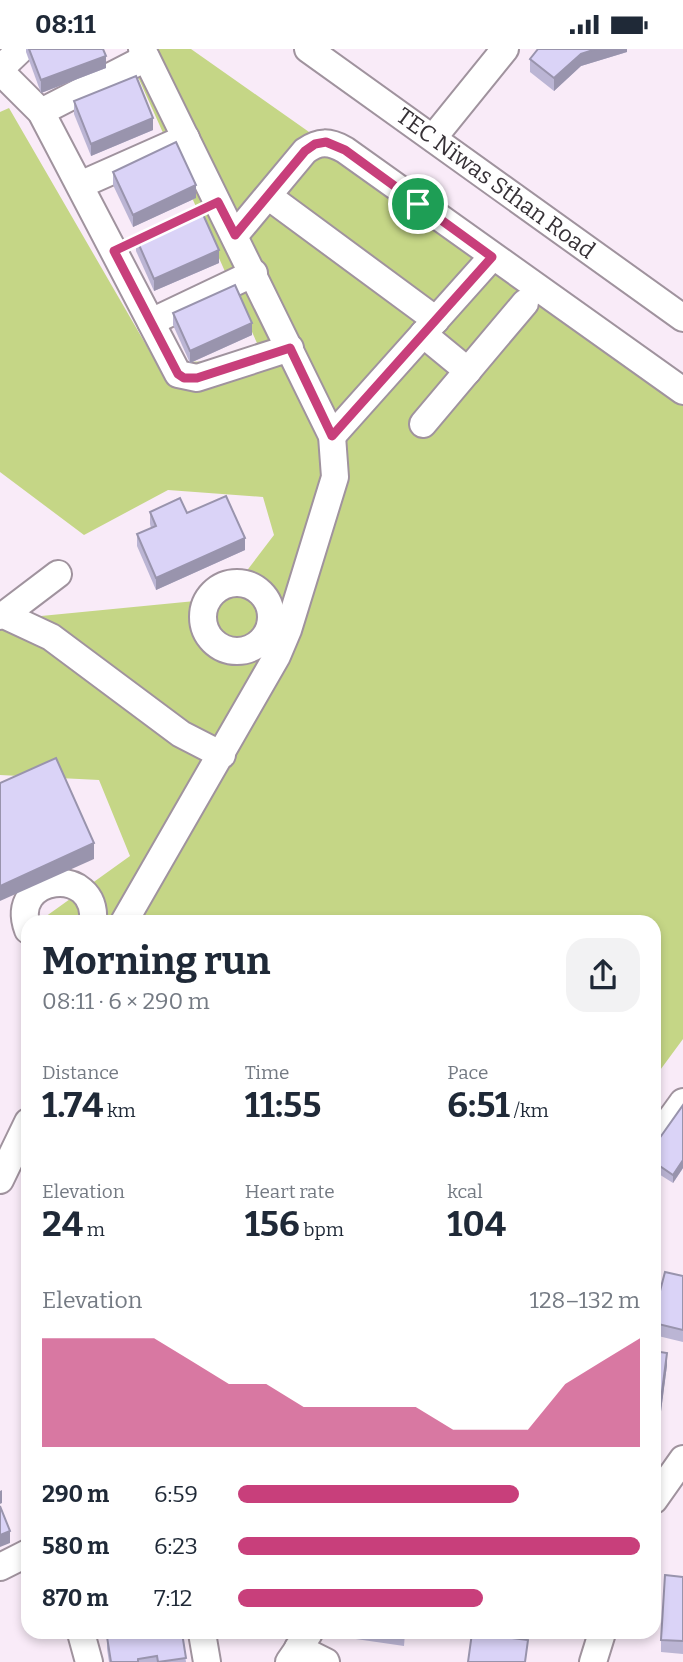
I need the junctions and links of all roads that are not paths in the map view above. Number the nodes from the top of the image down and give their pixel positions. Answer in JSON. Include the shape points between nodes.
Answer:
{"nodes":[{"id":1,"x":21,"y":49,"type":"edge"},
{"id":2,"x":308,"y":49,"type":"edge"},
{"id":3,"x":505,"y":49,"type":"edge"},
{"id":4,"x":144,"y":54,"type":"edge"},
{"id":5,"x":0,"y":70,"type":"edge"},
{"id":6,"x":41,"y":112,"type":"junction"},
{"id":7,"x":186,"y":138,"type":"junction"},
{"id":8,"x":433,"y":138,"type":"junction"},
{"id":9,"x":80,"y":185,"type":"junction"},
{"id":10,"x":268,"y":196,"type":"junction"},
{"id":11,"x":235,"y":235,"type":"junction"},
{"id":12,"x":492,"y":257,"type":"junction"},
{"id":13,"x":254,"y":273,"type":"junction"},
{"id":14,"x":525,"y":303,"type":"dead end"},
{"id":15,"x":683,"y":318,"type":"edge"},
{"id":16,"x":151,"y":322,"type":"junction"},
{"id":17,"x":429,"y":327,"type":"junction"},
{"id":18,"x":290,"y":348,"type":"junction"},
{"id":19,"x":468,"y":371,"type":"junction"},
{"id":20,"x":683,"y":391,"type":"edge"},
{"id":21,"x":424,"y":424,"type":"dead end"},
{"id":22,"x":332,"y":436,"type":"junction"},
{"id":23,"x":58,"y":574,"type":"dead end"},
{"id":24,"x":2,"y":615,"type":"edge"},
{"id":25,"x":222,"y":755,"type":"junction"},
{"id":26,"x":92,"y":913,"type":"edge"},
{"id":27,"x":26,"y":915,"type":"edge"},
{"id":28,"x":115,"y":915,"type":"edge"},
{"id":29,"x":128,"y":915,"type":"edge"},
{"id":30,"x":683,"y":1102,"type":"edge"},
{"id":31,"x":661,"y":1132,"type":"edge"},
{"id":32,"x":21,"y":1136,"type":"edge"},
{"id":33,"x":0,"y":1180,"type":"edge"},
{"id":34,"x":683,"y":1459,"type":"edge"},
{"id":35,"x":661,"y":1490,"type":"edge"},
{"id":36,"x":21,"y":1556,"type":"edge"},
{"id":37,"x":0,"y":1567,"type":"edge"},
{"id":38,"x":82,"y":1639,"type":"edge"},
{"id":39,"x":203,"y":1639,"type":"edge"},
{"id":40,"x":600,"y":1639,"type":"edge"},
{"id":41,"x":299,"y":1648,"type":"edge"},
{"id":42,"x":89,"y":1662,"type":"edge"},
{"id":43,"x":207,"y":1662,"type":"edge"},
{"id":44,"x":326,"y":1662,"type":"edge"},
{"id":45,"x":593,"y":1662,"type":"edge"}],
"edges":[{"from":1,"to":5,"type":"street"},
{"from":2,"to":8,"type":"street","name":"TEC Niwas Sthan Road"},
{"from":3,"to":8,"type":"street"},
{"from":4,"to":6,"type":"street"},
{"from":4,"to":7,"type":"street"},
{"from":5,"to":6,"type":"street"},
{"from":6,"to":9,"type":"street"},
{"from":7,"to":9,"type":"street"},
{"from":7,"to":11,"type":"street","via":[[207,208]]},
{"from":8,"to":15,"type":"street","name":"TEC Niwas Sthan Road"},
{"from":9,"to":16,"type":"street","via":[[126,246]]},
{"from":10,"to":11,"type":"street"},
{"from":10,"to":12,"type":"street","via":[[305,151],[326,142],[345,150]]},
{"from":10,"to":17,"type":"street"},
{"from":11,"to":13,"type":"street"},
{"from":12,"to":17,"type":"street"},
{"from":12,"to":20,"type":"street"},
{"from":13,"to":16,"type":"street"},
{"from":13,"to":18,"type":"street"},
{"from":14,"to":19,"type":"street"},
{"from":16,"to":18,"type":"street","via":[[184,378],[197,378]]},
{"from":17,"to":19,"type":"street"},
{"from":17,"to":22,"type":"street"},
{"from":18,"to":22,"type":"street"},
{"from":19,"to":21,"type":"street"},
{"from":22,"to":25,"type":"street","via":[[335,477],[279,627]]},
{"from":23,"to":24,"type":"street"},
{"from":24,"to":25,"type":"street","via":[[51,638],[181,734]]},
{"from":25,"to":29,"type":"street"},
{"from":26,"to":27,"type":"street","via":[[78,887],[68,883],[47,884],[29,899]]},
{"from":26,"to":28,"type":"street"},
{"from":30,"to":31,"type":"street"},
{"from":32,"to":33,"type":"street"},
{"from":34,"to":35,"type":"street"},
{"from":36,"to":37,"type":"street"},
{"from":38,"to":42,"type":"street"},
{"from":39,"to":43,"type":"street"},
{"from":40,"to":45,"type":"street"},
{"from":41,"to":44,"type":"street"}]}
